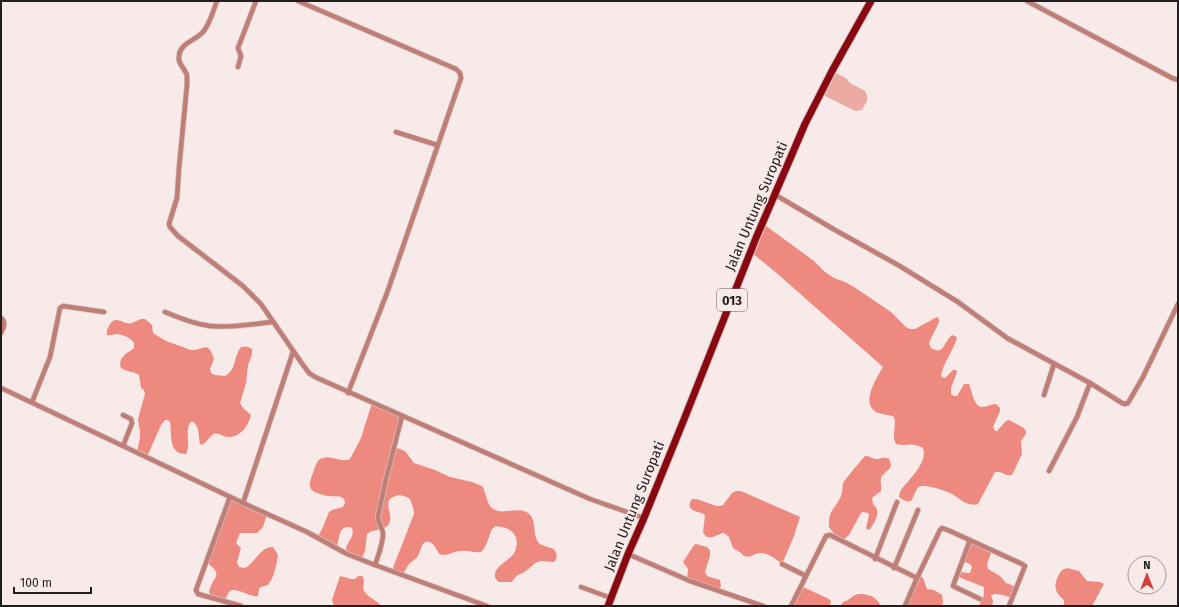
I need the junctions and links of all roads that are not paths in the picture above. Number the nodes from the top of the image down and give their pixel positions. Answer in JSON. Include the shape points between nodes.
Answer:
{"nodes":[{"id":1,"x":217,"y":1,"type":"edge"},
{"id":2,"x":256,"y":1,"type":"edge"},
{"id":3,"x":298,"y":1,"type":"edge"},
{"id":4,"x":871,"y":1,"type":"edge"},
{"id":5,"x":1027,"y":1,"type":"edge"},
{"id":6,"x":238,"y":66,"type":"dead end"},
{"id":7,"x":1178,"y":80,"type":"edge"},
{"id":8,"x":396,"y":132,"type":"dead end"},
{"id":9,"x":437,"y":145,"type":"junction"},
{"id":10,"x":774,"y":194,"type":"junction"},
{"id":11,"x":1178,"y":304,"type":"edge"},
{"id":12,"x":104,"y":312,"type":"dead end"},
{"id":13,"x":165,"y":312,"type":"dead end"},
{"id":14,"x":1,"y":318,"type":"edge"},
{"id":15,"x":273,"y":322,"type":"junction"},
{"id":16,"x":1,"y":333,"type":"edge"},
{"id":17,"x":293,"y":352,"type":"junction"},
{"id":18,"x":1054,"y":364,"type":"junction"},
{"id":19,"x":1090,"y":384,"type":"junction"},
{"id":20,"x":1,"y":388,"type":"edge"},
{"id":21,"x":348,"y":393,"type":"junction"},
{"id":22,"x":1044,"y":395,"type":"dead end"},
{"id":23,"x":32,"y":402,"type":"junction"},
{"id":24,"x":122,"y":415,"type":"dead end"},
{"id":25,"x":402,"y":416,"type":"junction"},
{"id":26,"x":123,"y":446,"type":"junction"},
{"id":27,"x":1049,"y":471,"type":"dead end"},
{"id":28,"x":230,"y":497,"type":"junction"},
{"id":29,"x":898,"y":502,"type":"dead end"},
{"id":30,"x":243,"y":503,"type":"junction"},
{"id":31,"x":918,"y":510,"type":"dead end"},
{"id":32,"x":644,"y":518,"type":"junction"},
{"id":33,"x":970,"y":540,"type":"junction"},
{"id":34,"x":628,"y":554,"type":"junction"},
{"id":35,"x":875,"y":558,"type":"junction"},
{"id":36,"x":782,"y":564,"type":"dead end"},
{"id":37,"x":375,"y":566,"type":"junction"},
{"id":38,"x":894,"y":568,"type":"junction"},
{"id":39,"x":806,"y":576,"type":"junction"},
{"id":40,"x":917,"y":578,"type":"junction"},
{"id":41,"x":581,"y":587,"type":"dead end"},
{"id":42,"x":611,"y":598,"type":"junction"},
{"id":43,"x":980,"y":599,"type":"dead end"},
{"id":44,"x":240,"y":606,"type":"edge"},
{"id":45,"x":487,"y":606,"type":"edge"},
{"id":46,"x":608,"y":606,"type":"edge"},
{"id":47,"x":763,"y":606,"type":"edge"},
{"id":48,"x":791,"y":606,"type":"edge"},
{"id":49,"x":905,"y":606,"type":"edge"},
{"id":50,"x":1009,"y":606,"type":"edge"}],
"edges":[{"from":1,"to":15,"type":"street","via":[[202,33],[181,48],[178,57],[187,75],[187,86],[177,198],[169,224],[178,236],[243,286],[261,304]]},
{"from":2,"to":6,"type":"street","via":[[238,48],[241,56]]},
{"from":3,"to":9,"type":"street","via":[[456,69],[460,73],[461,78]]},
{"from":4,"to":10,"type":"main road","name":"Jalan Untung Suropati","number":"013","via":[[805,124]]},
{"from":5,"to":7,"type":"street"},
{"from":8,"to":9,"type":"street"},
{"from":9,"to":21,"type":"street","via":[[387,293]]},
{"from":10,"to":18,"type":"street","via":[[898,264],[1008,338]]},
{"from":10,"to":32,"type":"main road","name":"Jalan Untung Suropati","number":"013"},
{"from":11,"to":19,"type":"street","via":[[1128,403],[1122,403]]},
{"from":12,"to":23,"type":"street","via":[[63,306],[60,308],[50,357]]},
{"from":13,"to":15,"type":"street","via":[[182,319],[218,327]]},
{"from":14,"to":16,"type":"street","via":[[5,324]]},
{"from":15,"to":17,"type":"street"},
{"from":17,"to":21,"type":"street","via":[[309,373]]},
{"from":17,"to":30,"type":"street"},
{"from":18,"to":19,"type":"street"},
{"from":18,"to":22,"type":"street"},
{"from":19,"to":27,"type":"street","via":[[1077,417]]},
{"from":20,"to":23,"type":"street"},
{"from":21,"to":25,"type":"street"},
{"from":23,"to":26,"type":"street"},
{"from":24,"to":26,"type":"street","via":[[132,423]]},
{"from":25,"to":32,"type":"street","via":[[590,499]]},
{"from":25,"to":37,"type":"street","via":[[378,516],[383,539]]},
{"from":26,"to":28,"type":"street"},
{"from":28,"to":30,"type":"street"},
{"from":28,"to":44,"type":"street","via":[[196,590],[198,594]]},
{"from":29,"to":35,"type":"street"},
{"from":30,"to":37,"type":"street"},
{"from":31,"to":38,"type":"street"},
{"from":32,"to":34,"type":"main road","name":"Jalan Untung Suropati","number":"013"},
{"from":33,"to":40,"type":"street","via":[[944,528],[940,530]]},
{"from":33,"to":43,"type":"street","via":[[953,586]]},
{"from":33,"to":50,"type":"street","via":[[1025,566]]},
{"from":34,"to":42,"type":"main road","name":"Jalan Untung Suropati","number":"013"},
{"from":34,"to":47,"type":"street","via":[[690,581]]},
{"from":35,"to":38,"type":"street"},
{"from":35,"to":39,"type":"street","via":[[826,536]]},
{"from":36,"to":39,"type":"street"},
{"from":37,"to":45,"type":"street"},
{"from":38,"to":40,"type":"street"},
{"from":39,"to":48,"type":"street"},
{"from":40,"to":49,"type":"street"},
{"from":41,"to":42,"type":"street"},
{"from":42,"to":46,"type":"main road","name":"Jalan Untung Suropati","number":"013"}]}
